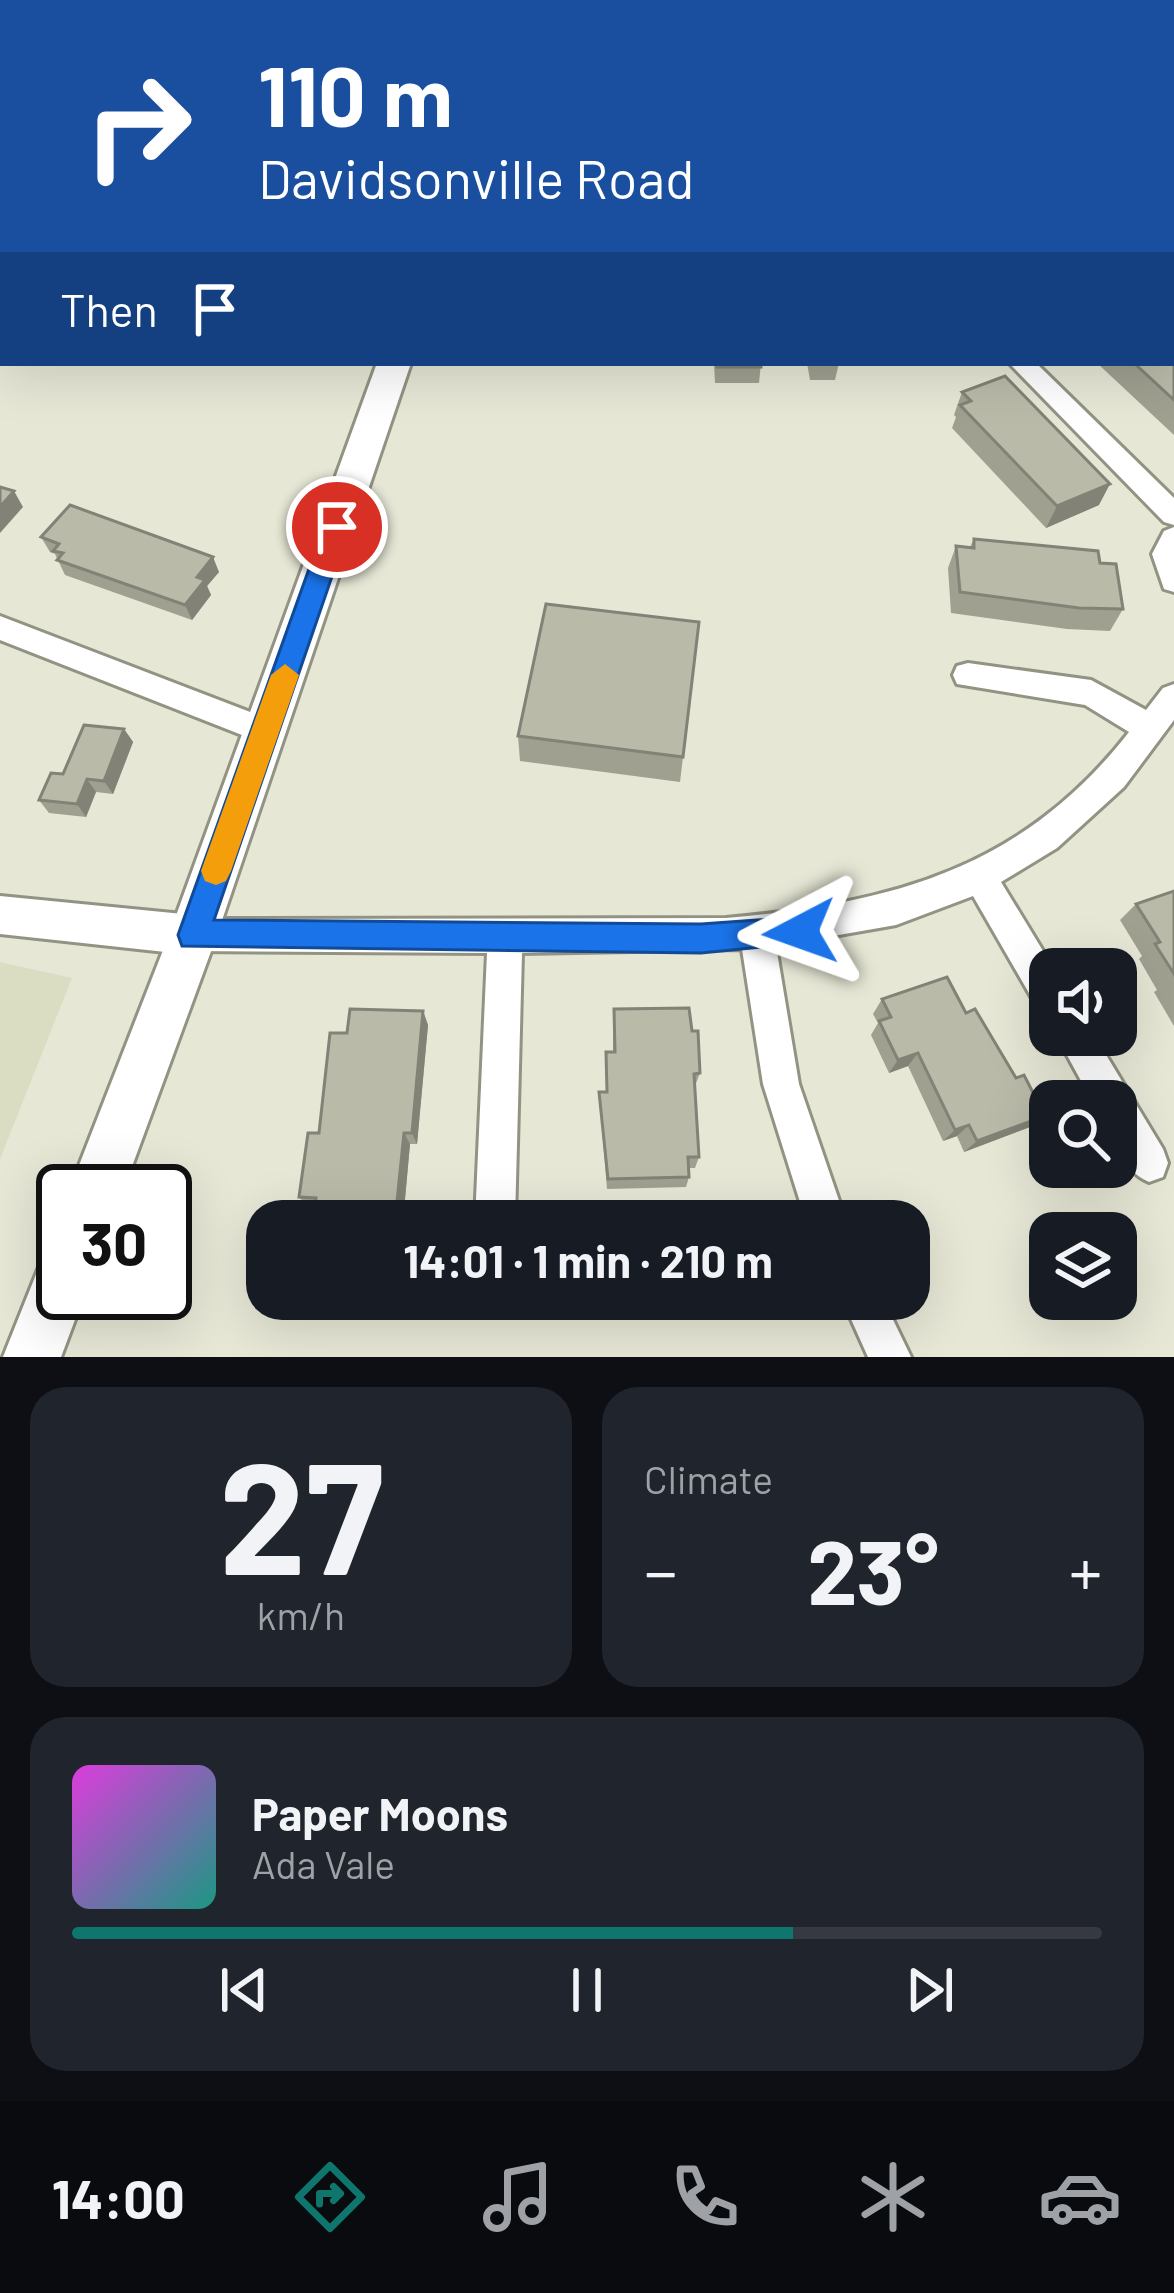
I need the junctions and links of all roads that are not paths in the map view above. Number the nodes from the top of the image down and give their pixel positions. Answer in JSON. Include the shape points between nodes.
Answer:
{"nodes":[{"id":1,"x":393,"y":366,"type":"edge"},
{"id":2,"x":1025,"y":366,"type":"edge"},
{"id":3,"x":1174,"y":515,"type":"edge"},
{"id":4,"x":1174,"y":538,"type":"edge"},
{"id":5,"x":1174,"y":581,"type":"edge"},
{"id":6,"x":0,"y":628,"type":"edge"},
{"id":7,"x":968,"y":675,"type":"dead end"},
{"id":8,"x":1174,"y":697,"type":"edge"},
{"id":9,"x":1153,"y":730,"type":"junction"},
{"id":10,"x":265,"y":731,"type":"junction"},
{"id":11,"x":980,"y":877,"type":"junction"},
{"id":12,"x":0,"y":915,"type":"edge"},
{"id":13,"x":757,"y":934,"type":"junction"},
{"id":14,"x":194,"y":935,"type":"junction"},
{"id":15,"x":505,"y":937,"type":"junction"},
{"id":16,"x":1029,"y":960,"type":"edge"},
{"id":17,"x":1137,"y":1142,"type":"edge"},
{"id":18,"x":1150,"y":1163,"type":"dead end"},
{"id":19,"x":106,"y":1164,"type":"edge"},
{"id":20,"x":496,"y":1200,"type":"edge"},
{"id":21,"x":819,"y":1200,"type":"edge"},
{"id":22,"x":46,"y":1320,"type":"edge"},
{"id":23,"x":872,"y":1320,"type":"edge"},
{"id":24,"x":32,"y":1357,"type":"edge"},
{"id":25,"x":890,"y":1357,"type":"edge"}],
"edges":[{"from":1,"to":10,"type":"main road"},
{"from":2,"to":3,"type":"street"},
{"from":4,"to":5,"type":"street","via":[[1166,554]]},
{"from":6,"to":10,"type":"street"},
{"from":7,"to":9,"type":"street","via":[[1091,693]]},
{"from":8,"to":9,"type":"street"},
{"from":9,"to":11,"type":"street","via":[[1068,824]]},
{"from":10,"to":14,"type":"main road"},
{"from":11,"to":13,"type":"street","via":[[875,917]]},
{"from":11,"to":16,"type":"street"},
{"from":12,"to":14,"type":"street"},
{"from":13,"to":15,"type":"street"},
{"from":13,"to":21,"type":"street","via":[[782,1084]]},
{"from":14,"to":15,"type":"street"},
{"from":14,"to":19,"type":"main road"},
{"from":15,"to":20,"type":"street"},
{"from":17,"to":18,"type":"street"},
{"from":22,"to":24,"type":"main road"},
{"from":23,"to":25,"type":"street"}]}
